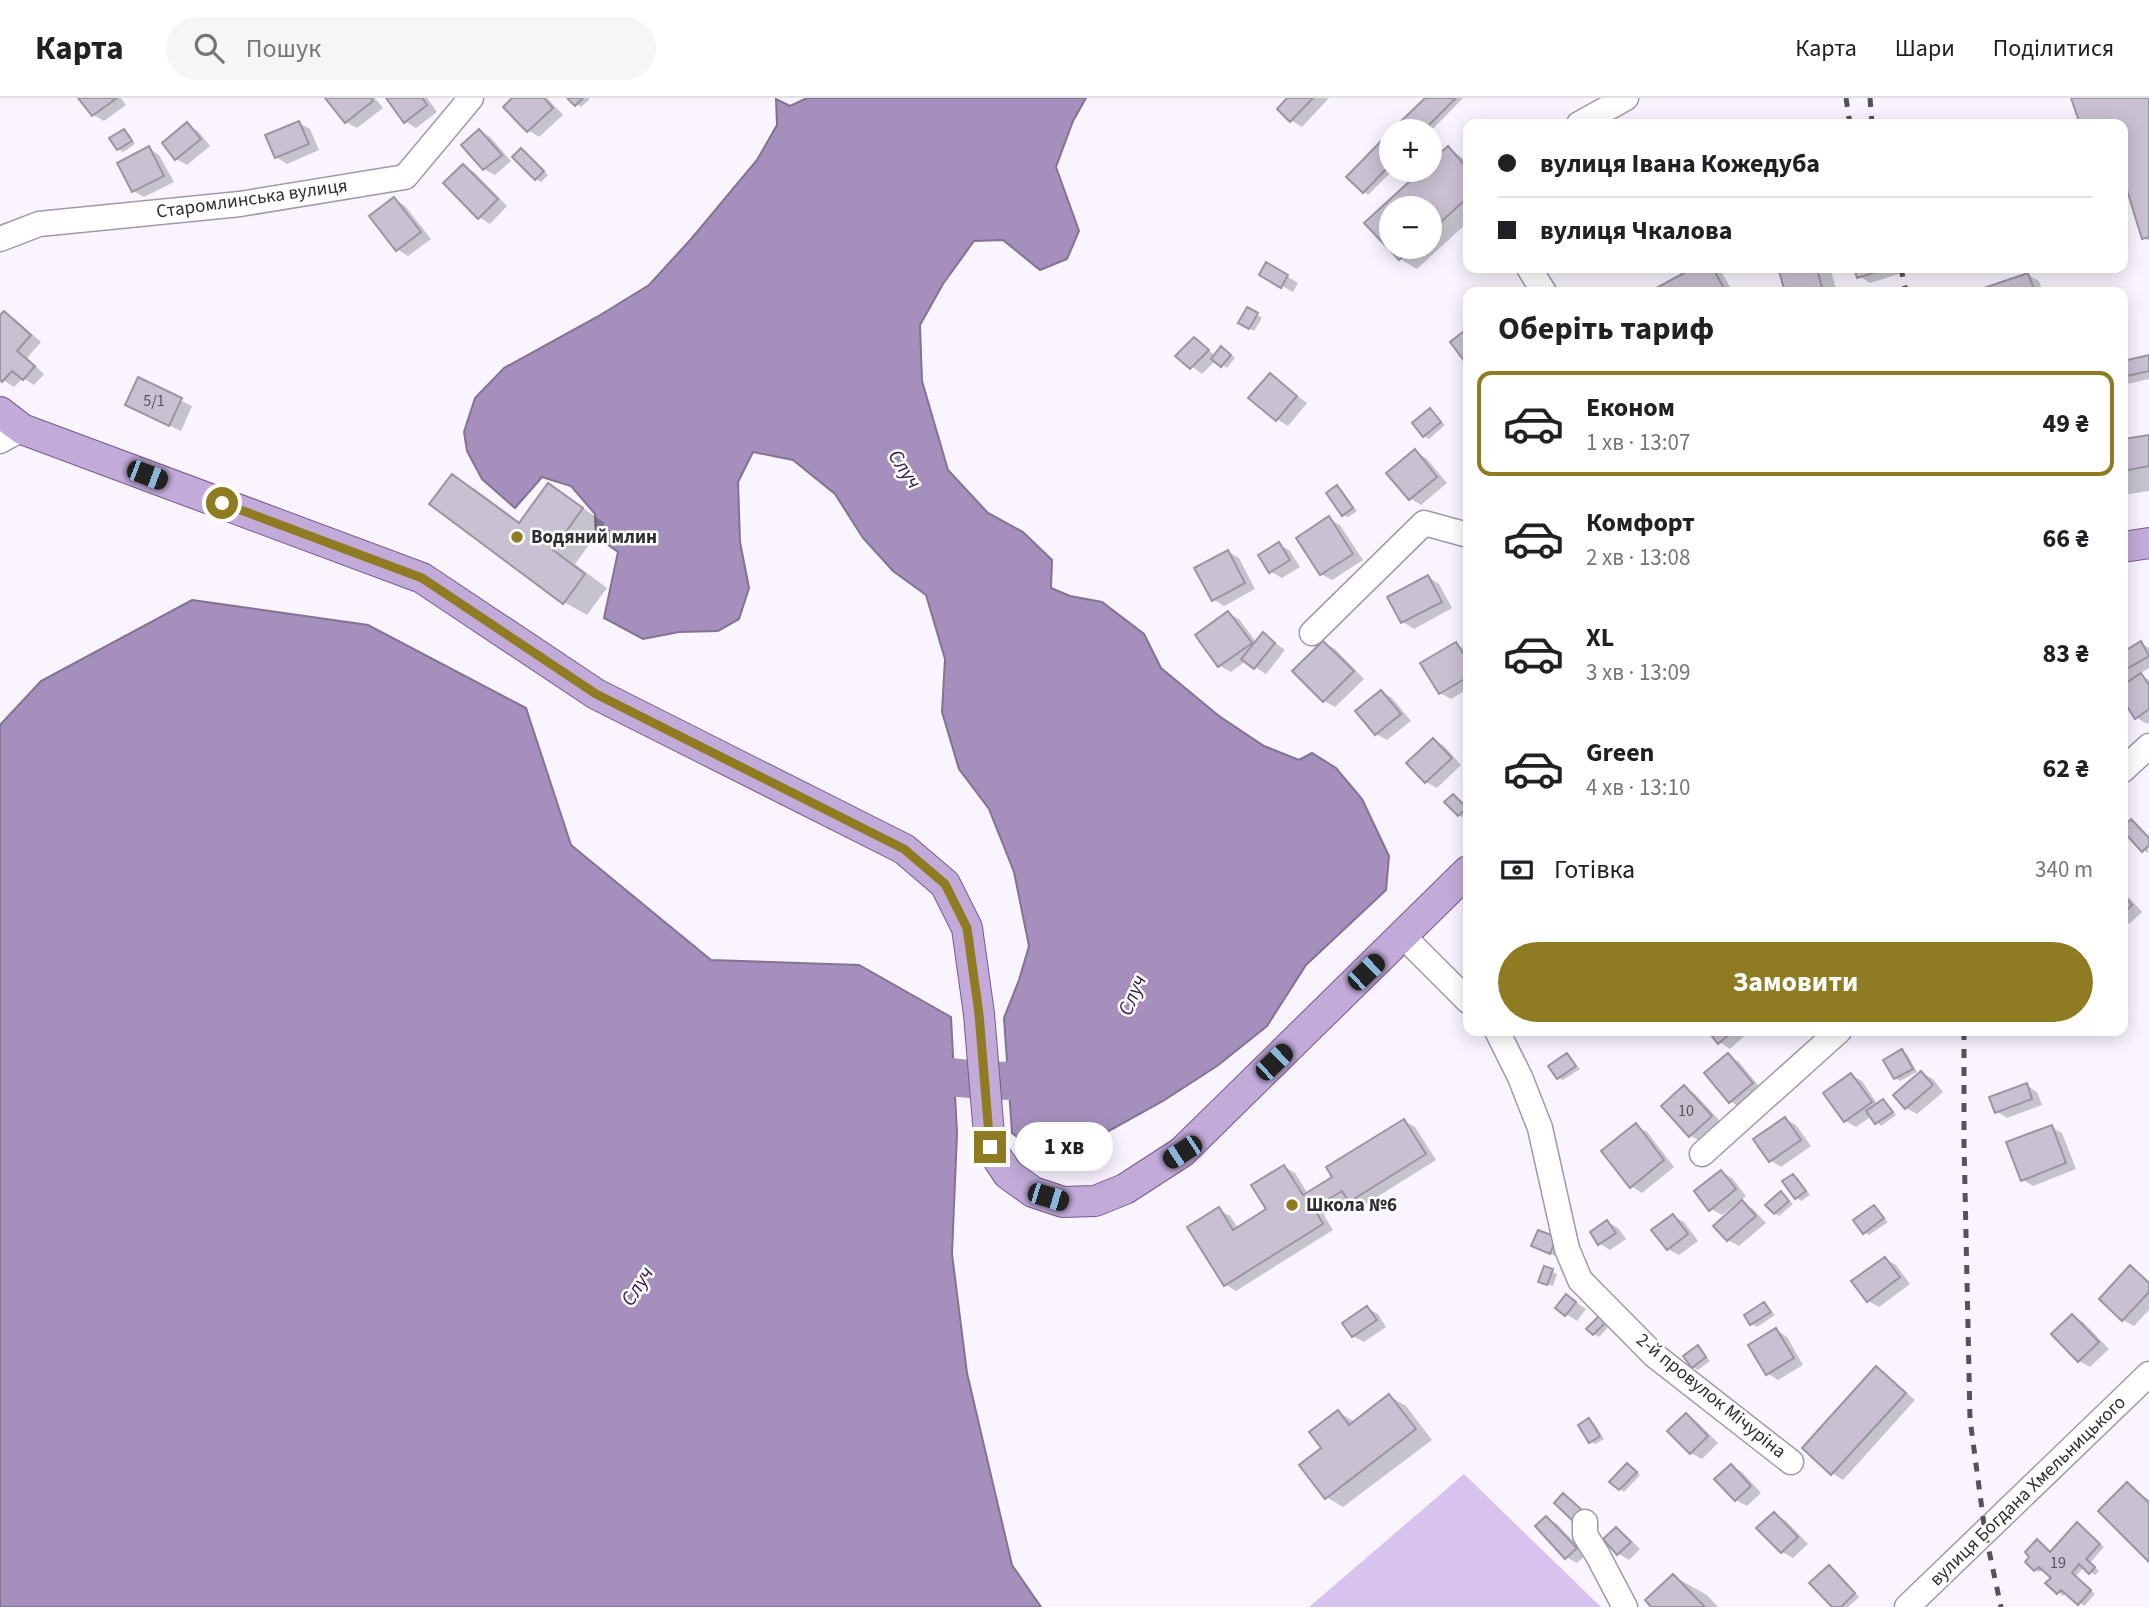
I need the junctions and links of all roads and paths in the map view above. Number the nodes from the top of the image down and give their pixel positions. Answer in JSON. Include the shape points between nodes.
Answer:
{"nodes":[{"id":1,"x":471,"y":98,"type":"edge"},
{"id":2,"x":1626,"y":98,"type":"edge"},
{"id":3,"x":1588,"y":119,"type":"edge"},
{"id":4,"x":0,"y":240,"type":"edge"},
{"id":5,"x":7,"y":427,"type":"edge"},
{"id":6,"x":1463,"y":534,"type":"edge"},
{"id":7,"x":2149,"y":543,"type":"edge"},
{"id":8,"x":2128,"y":546,"type":"edge"},
{"id":9,"x":1312,"y":633,"type":"dead end"},
{"id":10,"x":2149,"y":746,"type":"edge"},
{"id":11,"x":2128,"y":765,"type":"edge"},
{"id":12,"x":1463,"y":876,"type":"edge"},
{"id":13,"x":1403,"y":936,"type":"junction"},
{"id":14,"x":1463,"y":996,"type":"edge"},
{"id":15,"x":1500,"y":1036,"type":"edge"},
{"id":16,"x":1833,"y":1036,"type":"edge"},
{"id":17,"x":1702,"y":1154,"type":"dead end"},
{"id":18,"x":2149,"y":1374,"type":"edge"},
{"id":19,"x":1791,"y":1462,"type":"dead end"},
{"id":20,"x":1585,"y":1522,"type":"dead end"},
{"id":21,"x":1625,"y":1607,"type":"edge"},
{"id":22,"x":1907,"y":1607,"type":"edge"}],
"edges":[{"from":1,"to":4,"type":"street","name":"Старомлинська вулиця","via":[[405,177],[240,204],[39,224]]},
{"from":2,"to":3,"type":"street"},
{"from":5,"to":13,"type":"main road","via":[[422,578],[596,694],[904,849],[945,884],[967,928],[990,1147],[1008,1174],[1033,1192],[1063,1202],[1095,1201],[1125,1189],[1182,1152]]},
{"from":6,"to":9,"type":"street","via":[[1424,523]]},
{"from":7,"to":8,"type":"main road"},
{"from":10,"to":11,"type":"street"},
{"from":12,"to":13,"type":"main road"},
{"from":13,"to":14,"type":"street"},
{"from":15,"to":19,"type":"street","name":"2-й провулок Мічуріна","via":[[1540,1128],[1567,1249],[1580,1280],[1654,1355]]},
{"from":16,"to":17,"type":"street"},
{"from":18,"to":22,"type":"street","name":"вулиця Богдана Хмельницького"},
{"from":20,"to":21,"type":"street","via":[[1585,1535]]}]}
